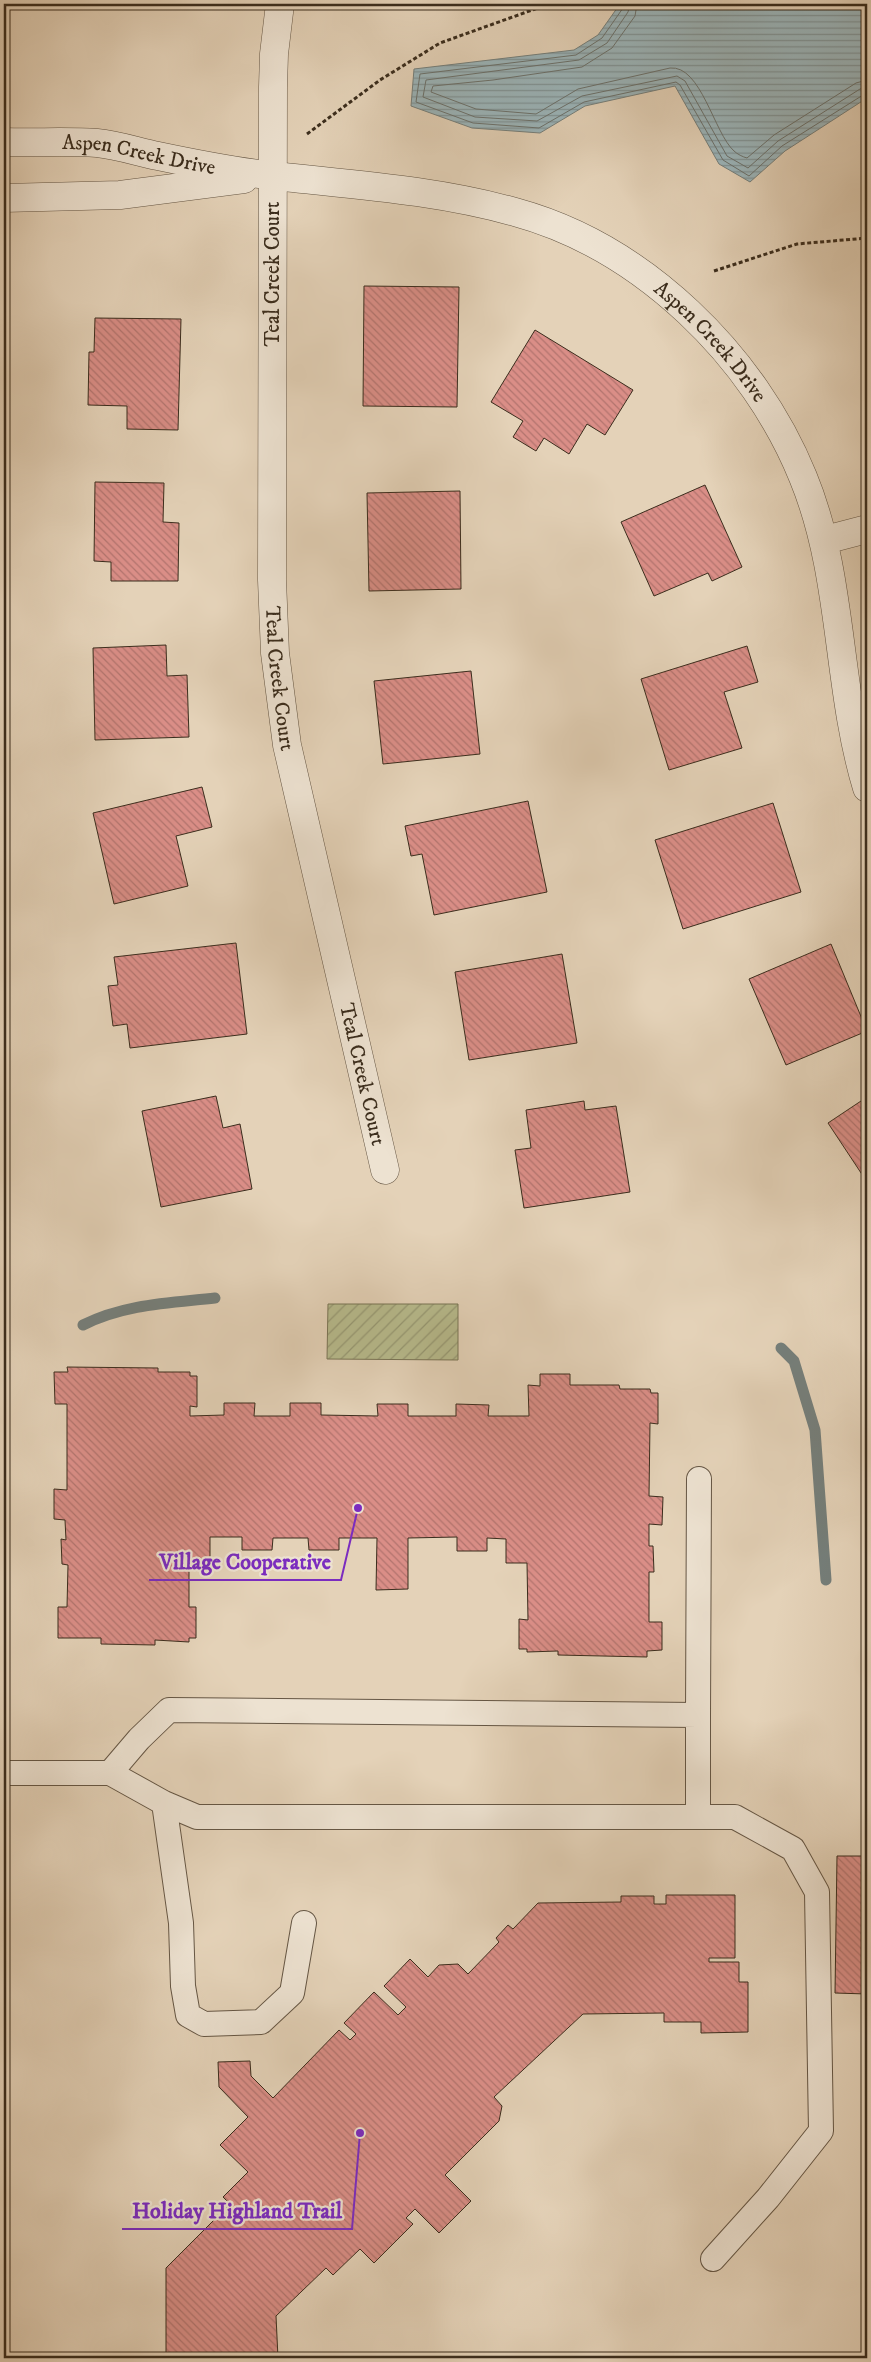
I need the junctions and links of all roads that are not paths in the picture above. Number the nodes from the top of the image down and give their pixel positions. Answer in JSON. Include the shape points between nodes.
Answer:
{"nodes":[{"id":1,"x":280,"y":4,"type":"edge"},
{"id":2,"x":4,"y":142,"type":"edge"},
{"id":3,"x":273,"y":176,"type":"junction"},
{"id":4,"x":4,"y":198,"type":"edge"},
{"id":5,"x":867,"y":529,"type":"edge"},
{"id":6,"x":825,"y":540,"type":"junction"},
{"id":7,"x":867,"y":788,"type":"edge"},
{"id":8,"x":385,"y":1170,"type":"dead end"},
{"id":9,"x":699,"y":1479,"type":"dead end"},
{"id":10,"x":698,"y":1715,"type":"junction"},
{"id":11,"x":110,"y":1773,"type":"junction"},
{"id":12,"x":4,"y":1774,"type":"edge"},
{"id":13,"x":164,"y":1803,"type":"junction"},
{"id":14,"x":698,"y":1818,"type":"junction"},
{"id":15,"x":304,"y":1923,"type":"dead end"},
{"id":16,"x":713,"y":2259,"type":"dead end"}],
"edges":[{"from":1,"to":3,"type":"street","name":"Teal Creek Court","via":[[274,54]]},
{"from":2,"to":3,"type":"street","name":"Aspen Creek Drive","via":[[98,143]]},
{"from":3,"to":4,"type":"street","name":"Aspen Creek Drive","via":[[120,195]]},
{"from":3,"to":6,"type":"street","name":"Aspen Creek Drive","via":[[420,191],[517,212],[586,241],[633,269],[684,308],[720,343],[759,393],[793,452]]},
{"from":3,"to":8,"type":"street","name":"Teal Creek Court","via":[[272,580],[275,653],[287,745]]},
{"from":5,"to":6,"type":"street"},
{"from":6,"to":7,"type":"street","name":"Aspen Creek Drive","via":[[852,718]]},
{"from":9,"to":10,"type":"lane"},
{"from":10,"to":11,"type":"lane","via":[[169,1710]]},
{"from":10,"to":14,"type":"lane"},
{"from":11,"to":12,"type":"lane"},
{"from":11,"to":13,"type":"lane"},
{"from":13,"to":14,"type":"lane","via":[[197,1818]]},
{"from":13,"to":15,"type":"lane","via":[[181,1923],[183,1986],[188,2015],[204,2024],[261,2022],[292,1993]]},
{"from":14,"to":16,"type":"lane","via":[[735,1818],[793,1849],[817,1892],[821,2131],[768,2198]]}]}
